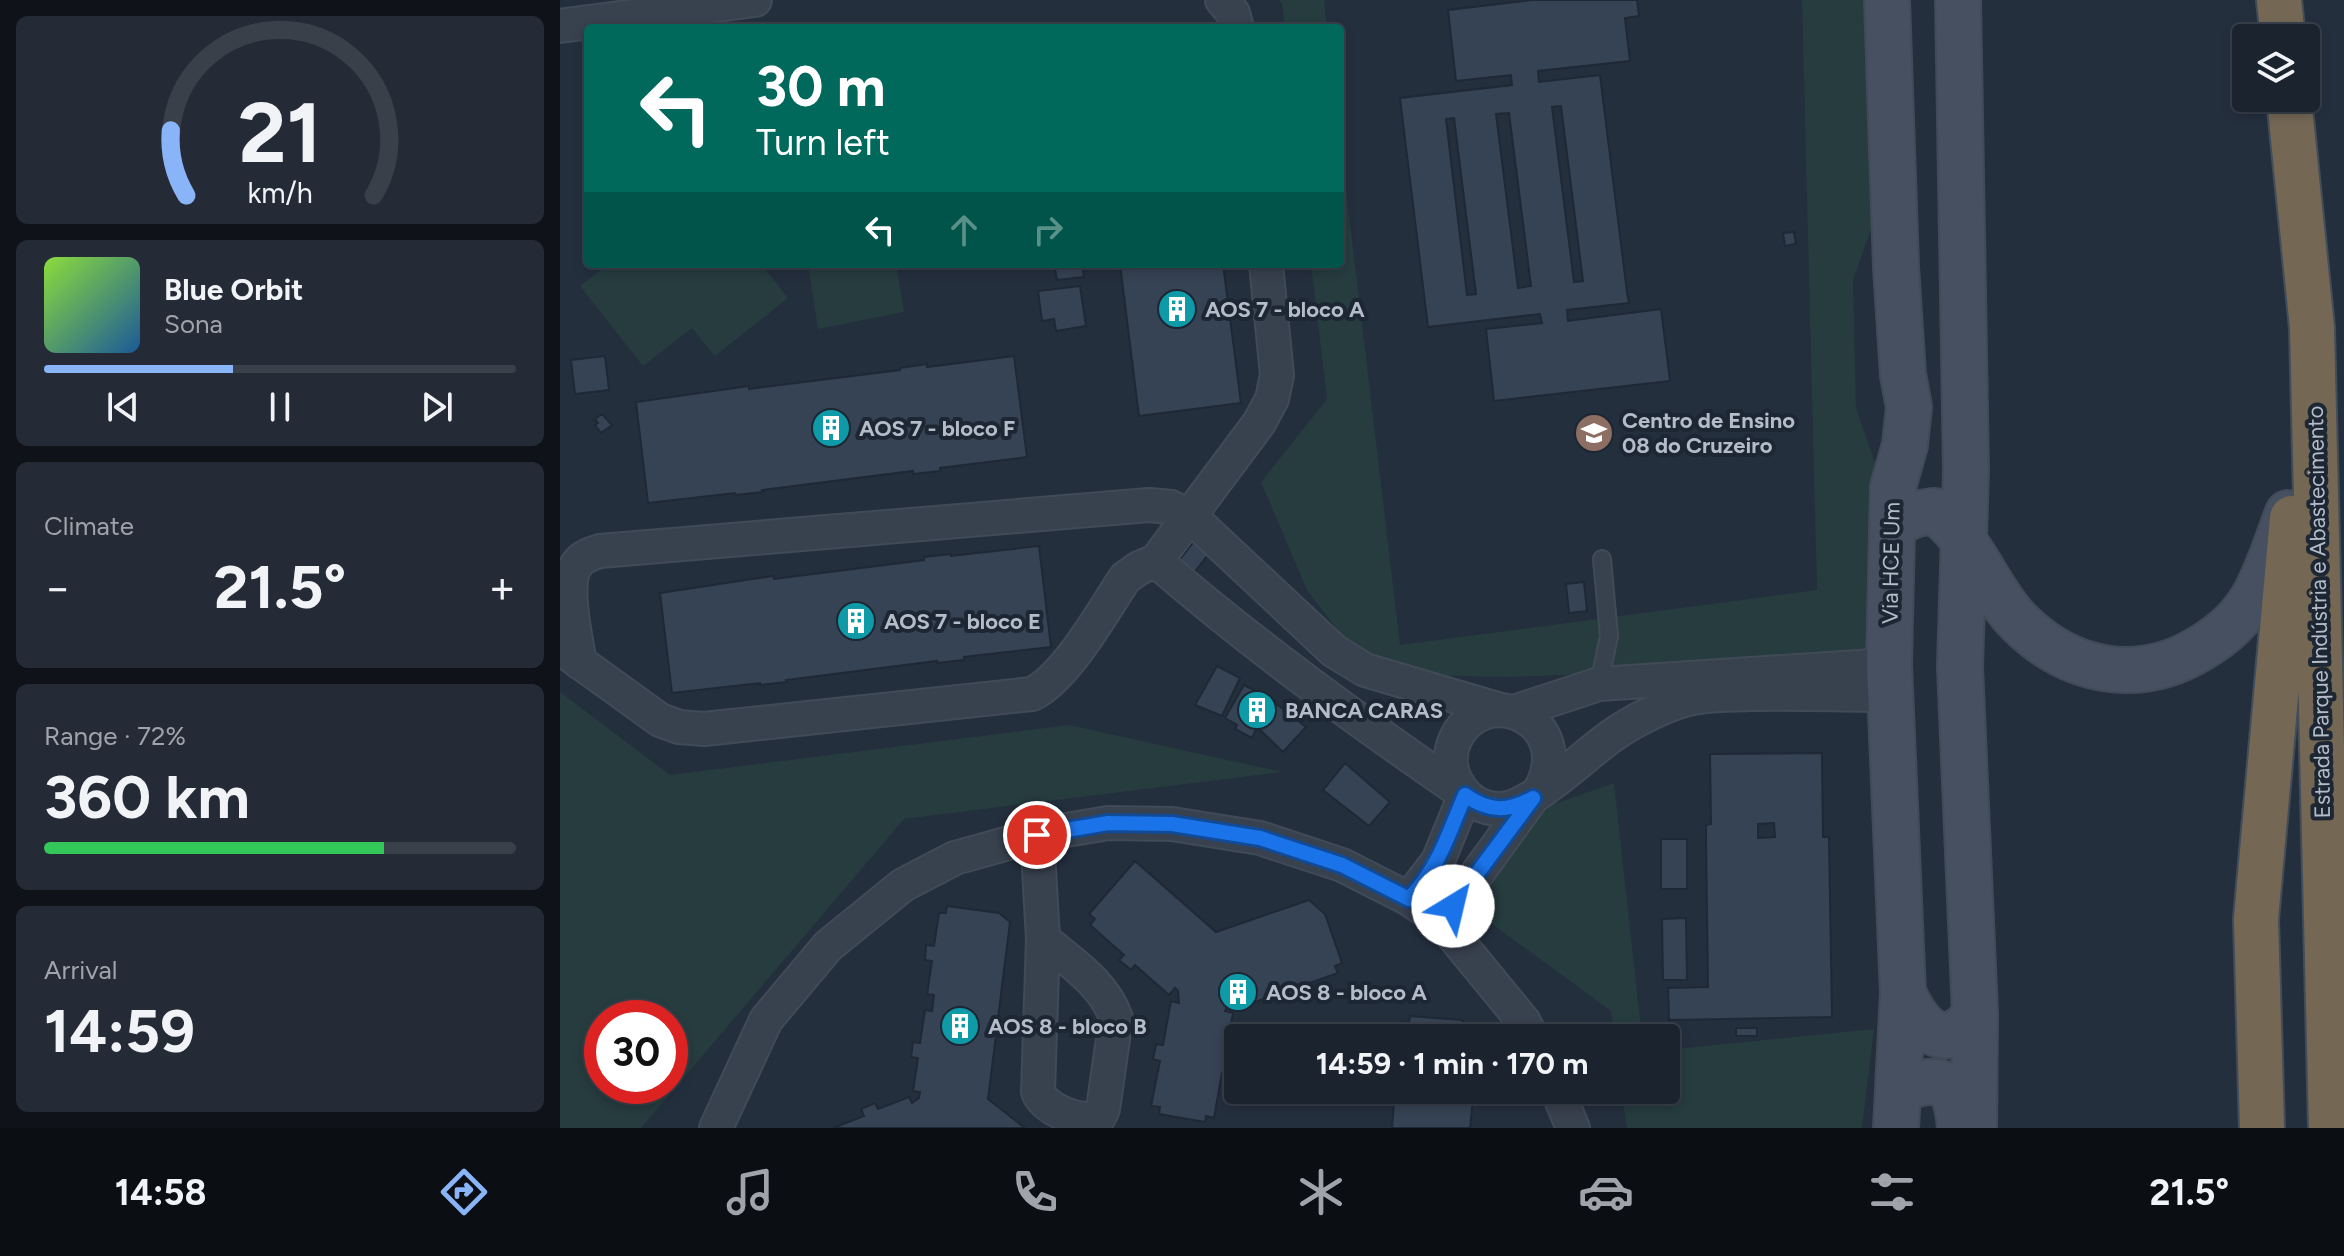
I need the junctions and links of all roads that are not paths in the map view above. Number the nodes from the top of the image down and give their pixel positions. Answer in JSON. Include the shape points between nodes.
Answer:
{"nodes":[{"id":1,"x":755,"y":0,"type":"edge"},
{"id":2,"x":1222,"y":0,"type":"edge"},
{"id":3,"x":1887,"y":0,"type":"edge"},
{"id":4,"x":1958,"y":0,"type":"edge"},
{"id":5,"x":2279,"y":0,"type":"edge"},
{"id":6,"x":1236,"y":24,"type":"edge"},
{"id":7,"x":2282,"y":24,"type":"edge"},
{"id":8,"x":560,"y":26,"type":"edge"},
{"id":9,"x":2290,"y":112,"type":"edge"},
{"id":10,"x":1896,"y":267,"type":"junction"},
{"id":11,"x":1266,"y":268,"type":"edge"},
{"id":12,"x":1963,"y":289,"type":"junction"},
{"id":13,"x":2312,"y":328,"type":"junction"},
{"id":14,"x":2294,"y":499,"type":"junction"},
{"id":15,"x":1191,"y":517,"type":"junction"},
{"id":16,"x":1892,"y":524,"type":"junction"},
{"id":17,"x":1962,"y":541,"type":"junction"},
{"id":18,"x":1602,"y":559,"type":"dead end"},
{"id":19,"x":1156,"y":561,"type":"junction"},
{"id":20,"x":1287,"y":607,"type":"junction"},
{"id":21,"x":1256,"y":641,"type":"junction"},
{"id":22,"x":570,"y":656,"type":"edge"},
{"id":23,"x":1889,"y":680,"type":"junction"},
{"id":24,"x":1599,"y":684,"type":"junction"},
{"id":25,"x":1508,"y":711,"type":"junction"},
{"id":26,"x":1464,"y":794,"type":"junction"},
{"id":27,"x":1536,"y":795,"type":"junction"},
{"id":28,"x":1037,"y":835,"type":"junction"},
{"id":29,"x":1409,"y":899,"type":"junction"},
{"id":30,"x":1442,"y":922,"type":"junction"},
{"id":31,"x":1043,"y":939,"type":"junction"},
{"id":32,"x":1903,"y":993,"type":"junction"},
{"id":33,"x":1975,"y":1014,"type":"junction"},
{"id":34,"x":1525,"y":1024,"type":"edge"},
{"id":35,"x":1563,"y":1104,"type":"edge"},
{"id":36,"x":2335,"y":1107,"type":"edge"},
{"id":37,"x":1897,"y":1109,"type":"edge"},
{"id":38,"x":716,"y":1128,"type":"edge"},
{"id":39,"x":1573,"y":1128,"type":"edge"},
{"id":40,"x":1960,"y":1128,"type":"edge"},
{"id":41,"x":1974,"y":1128,"type":"edge"},
{"id":42,"x":2262,"y":1128,"type":"edge"}],
"edges":[{"from":1,"to":8,"type":"street"},
{"from":2,"to":6,"type":"street"},
{"from":3,"to":10,"type":"main road","name":"Via HCE Um"},
{"from":4,"to":12,"type":"main road"},
{"from":5,"to":7,"type":"highway"},
{"from":9,"to":13,"type":"highway","name":"Estrada Parque Indústria e Abastecimento"},
{"from":10,"to":12,"type":"main road","via":[[1918,299],[1942,301]]},
{"from":10,"to":16,"type":"main road","name":"Via HCE Um","via":[[1909,407],[1893,487]]},
{"from":11,"to":15,"type":"street","via":[[1277,361],[1272,399]]},
{"from":12,"to":17,"type":"main road"},
{"from":13,"to":14,"type":"highway"},
{"from":13,"to":36,"type":"highway","name":"Estrada Parque Indústria e Abastecimento"},
{"from":14,"to":17,"type":"main road","via":[[2253,598],[2222,635],[2179,662],[2146,671],[2111,670],[2062,655],[2018,621]]},
{"from":14,"to":42,"type":"highway","via":[[2256,919]]},
{"from":15,"to":19,"type":"street"},
{"from":15,"to":20,"type":"street"},
{"from":15,"to":22,"type":"street","via":[[1171,507],[1149,505],[600,551],[581,559],[569,583]]},
{"from":16,"to":17,"type":"main road","via":[[1934,511]]},
{"from":16,"to":23,"type":"main road","name":"Via HCE Um"},
{"from":17,"to":33,"type":"main road","via":[[1960,667]]},
{"from":18,"to":24,"type":"lane","via":[[1609,636]]},
{"from":19,"to":21,"type":"street"},
{"from":19,"to":22,"type":"street","via":[[1125,578],[1060,673],[1032,694],[704,729],[679,727],[660,720]]},
{"from":20,"to":21,"type":"street"},
{"from":20,"to":25,"type":"street","via":[[1334,651],[1365,670]]},
{"from":21,"to":26,"type":"street"},
{"from":23,"to":24,"type":"street"},
{"from":23,"to":27,"type":"street","via":[[1825,693],[1684,700],[1615,733]]},
{"from":23,"to":32,"type":"main road","name":"Via HCE Um"},
{"from":24,"to":25,"type":"street"},
{"from":25,"to":26,"type":"street","via":[[1474,718],[1455,739],[1451,768]]},
{"from":25,"to":27,"type":"street","via":[[1529,719],[1548,745],[1547,778]]},
{"from":26,"to":27,"type":"street","via":[[1498,810],[1517,807]]},
{"from":26,"to":29,"type":"street","via":[[1438,861]]},
{"from":27,"to":30,"type":"street"},
{"from":28,"to":29,"type":"street","via":[[1108,823],[1172,824],[1260,838],[1342,865]]},
{"from":28,"to":31,"type":"street"},
{"from":28,"to":38,"type":"street","via":[[955,858],[903,885],[828,946],[766,1020]]},
{"from":29,"to":30,"type":"street"},
{"from":30,"to":34,"type":"street"},
{"from":31,"to":31,"type":"street","via":[[1102,990],[1116,1018],[1103,1109],[1093,1119],[1050,1107],[1038,1092]]},
{"from":32,"to":33,"type":"main road","via":[[1918,1020],[1939,1035],[1954,1033]]},
{"from":32,"to":37,"type":"main road","name":"Via HCE Um"},
{"from":33,"to":41,"type":"main road"},
{"from":35,"to":39,"type":"street"},
{"from":37,"to":40,"type":"main road","via":[[1923,1081],[1940,1082],[1952,1091]]}]}
